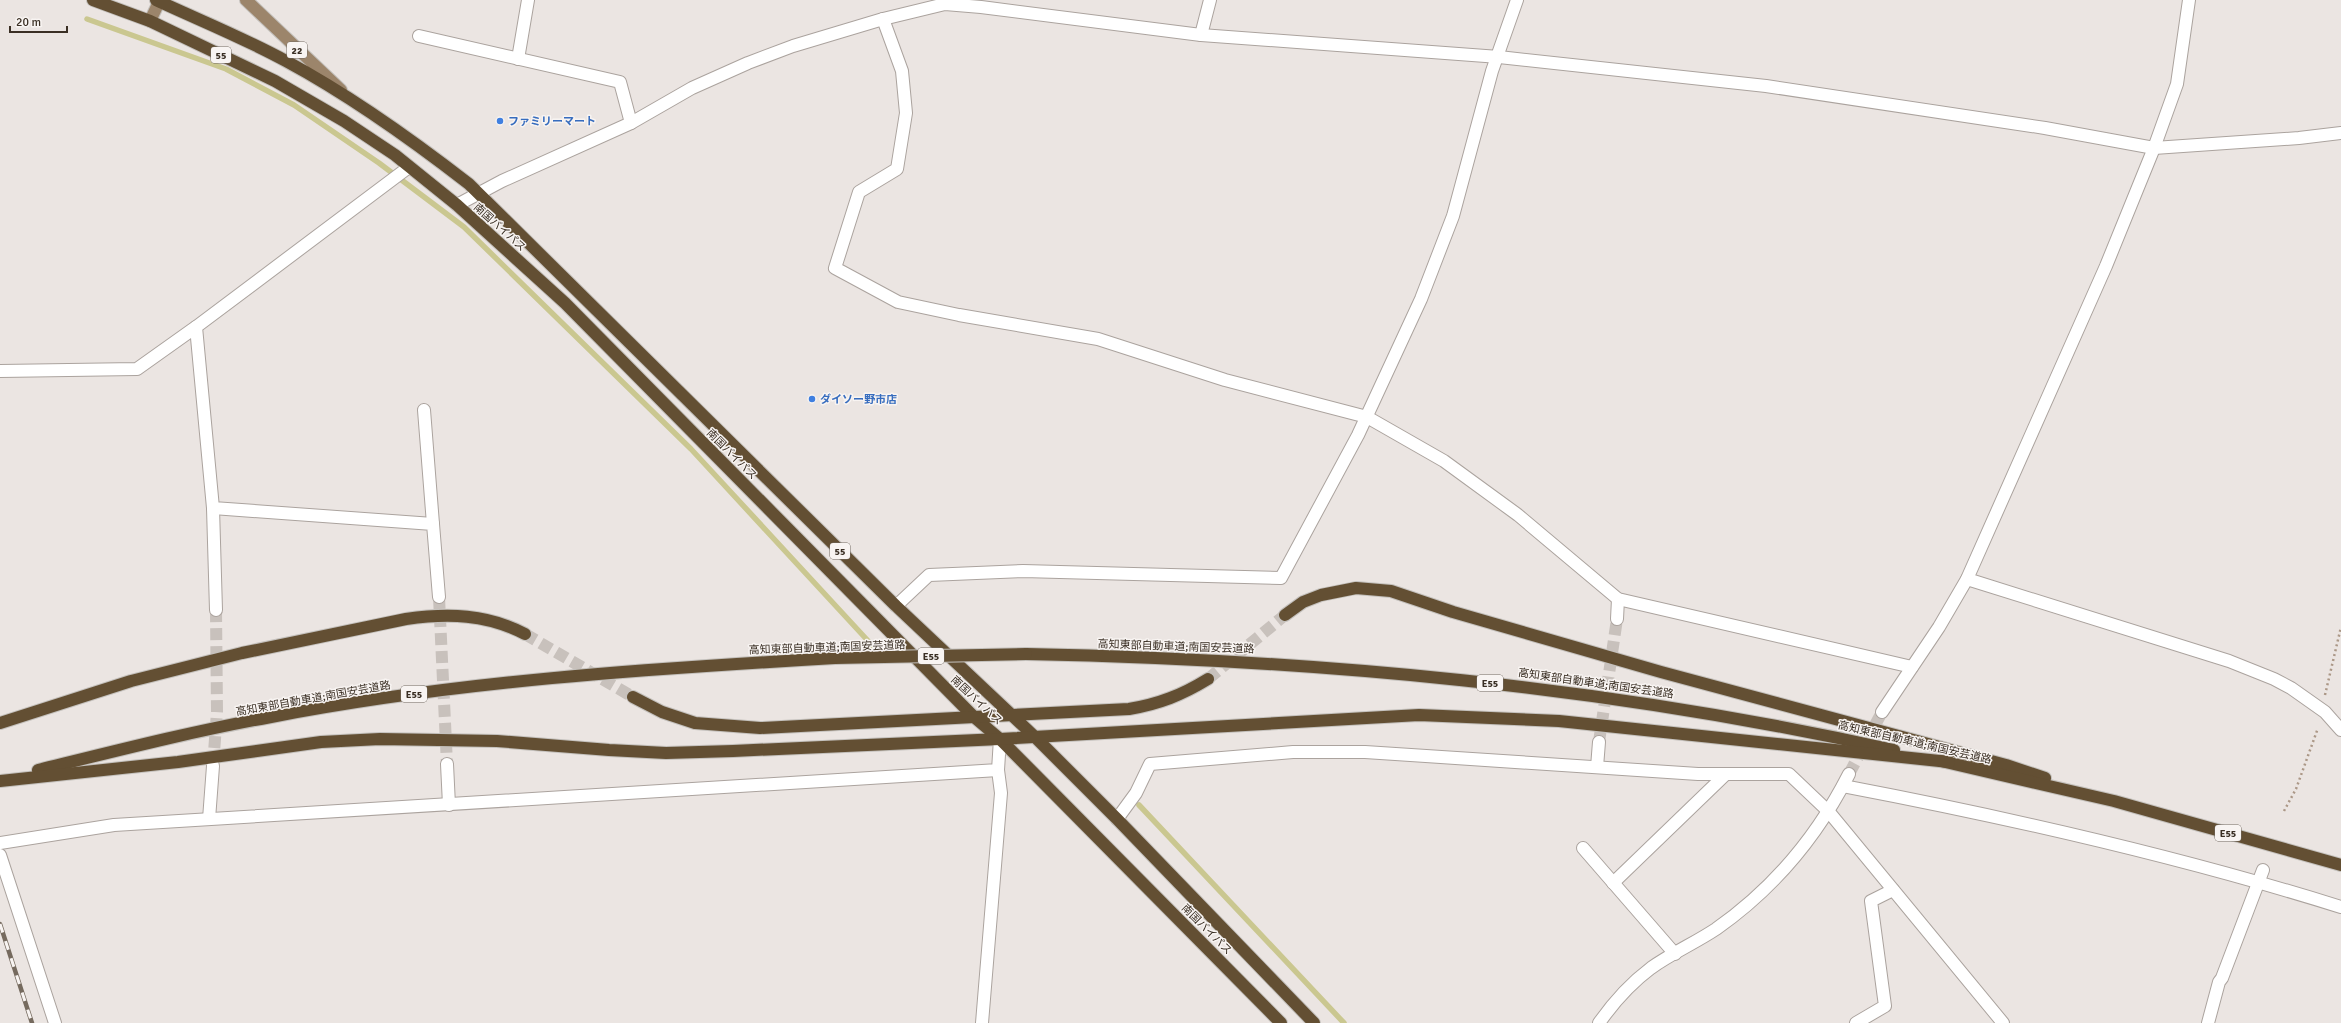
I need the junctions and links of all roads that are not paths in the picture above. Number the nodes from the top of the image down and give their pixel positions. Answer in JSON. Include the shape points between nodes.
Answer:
{"nodes":[{"id":1,"x":93,"y":0,"type":"edge"},
{"id":2,"x":158,"y":0,"type":"edge"},
{"id":3,"x":246,"y":0,"type":"edge"},
{"id":4,"x":528,"y":0,"type":"edge"},
{"id":5,"x":1210,"y":0,"type":"edge"},
{"id":6,"x":1517,"y":0,"type":"edge"},
{"id":7,"x":2189,"y":0,"type":"edge"},
{"id":8,"x":944,"y":2,"type":"edge"},
{"id":9,"x":883,"y":19,"type":"junction"},
{"id":10,"x":150,"y":21,"type":"junction"},
{"id":11,"x":1201,"y":35,"type":"junction"},
{"id":12,"x":419,"y":36,"type":"dead end"},
{"id":13,"x":1499,"y":56,"type":"junction"},
{"id":14,"x":518,"y":59,"type":"junction"},
{"id":15,"x":350,"y":98,"type":"junction"},
{"id":16,"x":631,"y":123,"type":"junction"},
{"id":17,"x":2341,"y":133,"type":"edge"},
{"id":18,"x":2154,"y":148,"type":"junction"},
{"id":19,"x":405,"y":170,"type":"junction"},
{"id":20,"x":478,"y":194,"type":"junction"},
{"id":21,"x":457,"y":205,"type":"junction"},
{"id":22,"x":196,"y":327,"type":"junction"},
{"id":23,"x":0,"y":371,"type":"edge"},
{"id":24,"x":424,"y":410,"type":"dead end"},
{"id":25,"x":1367,"y":417,"type":"junction"},
{"id":26,"x":214,"y":508,"type":"junction"},
{"id":27,"x":433,"y":524,"type":"junction"},
{"id":28,"x":1968,"y":579,"type":"junction"},
{"id":29,"x":439,"y":597,"type":"tunnel mouth"},
{"id":30,"x":1618,"y":599,"type":"junction"},
{"id":31,"x":896,"y":606,"type":"junction"},
{"id":32,"x":216,"y":610,"type":"tunnel mouth"},
{"id":33,"x":1285,"y":615,"type":"tunnel mouth"},
{"id":34,"x":1617,"y":619,"type":"tunnel mouth"},
{"id":35,"x":525,"y":634,"type":"tunnel mouth"},
{"id":36,"x":1912,"y":667,"type":"junction"},
{"id":37,"x":1208,"y":679,"type":"tunnel mouth"},
{"id":38,"x":633,"y":697,"type":"tunnel mouth"},
{"id":39,"x":1882,"y":712,"type":"tunnel mouth"},
{"id":40,"x":1010,"y":715,"type":"junction"},
{"id":41,"x":974,"y":717,"type":"junction"},
{"id":42,"x":0,"y":723,"type":"edge"},
{"id":43,"x":2341,"y":730,"type":"edge"},
{"id":44,"x":1034,"y":736,"type":"junction"},
{"id":45,"x":1000,"y":739,"type":"junction"},
{"id":46,"x":1599,"y":742,"type":"tunnel mouth"},
{"id":47,"x":1949,"y":762,"type":"junction"},
{"id":48,"x":447,"y":764,"type":"tunnel mouth"},
{"id":49,"x":213,"y":766,"type":"tunnel mouth"},
{"id":50,"x":1597,"y":767,"type":"junction"},
{"id":51,"x":998,"y":770,"type":"junction"},
{"id":52,"x":1726,"y":774,"type":"junction"},
{"id":53,"x":1849,"y":774,"type":"tunnel mouth"},
{"id":54,"x":0,"y":780,"type":"edge"},
{"id":55,"x":1843,"y":786,"type":"junction"},
{"id":56,"x":2114,"y":801,"type":"junction"},
{"id":57,"x":449,"y":805,"type":"junction"},
{"id":58,"x":1829,"y":812,"type":"junction"},
{"id":59,"x":209,"y":819,"type":"junction"},
{"id":60,"x":1117,"y":819,"type":"junction"},
{"id":61,"x":0,"y":844,"type":"edge"},
{"id":62,"x":1583,"y":848,"type":"dead end"},
{"id":63,"x":0,"y":855,"type":"edge"},
{"id":64,"x":2341,"y":865,"type":"edge"},
{"id":65,"x":2261,"y":875,"type":"junction"},
{"id":66,"x":1613,"y":882,"type":"junction"},
{"id":67,"x":1893,"y":890,"type":"junction"},
{"id":68,"x":2341,"y":907,"type":"edge"},
{"id":69,"x":1674,"y":954,"type":"junction"},
{"id":70,"x":55,"y":1023,"type":"edge"},
{"id":71,"x":982,"y":1023,"type":"edge"},
{"id":72,"x":1281,"y":1023,"type":"edge"},
{"id":73,"x":1314,"y":1023,"type":"edge"},
{"id":74,"x":1599,"y":1023,"type":"edge"},
{"id":75,"x":1856,"y":1023,"type":"edge"},
{"id":76,"x":2003,"y":1023,"type":"edge"},
{"id":77,"x":2208,"y":1023,"type":"edge"}],
"edges":[{"from":1,"to":10,"type":"highway","name":"南国バイパス","number":"55"},
{"from":2,"to":10,"type":"main road"},
{"from":2,"to":15,"type":"highway","name":"南国バイパス","number":"55","via":[[285,60]]},
{"from":3,"to":15,"type":"main road","number":"22"},
{"from":4,"to":14,"type":"street"},
{"from":5,"to":11,"type":"street"},
{"from":6,"to":13,"type":"street"},
{"from":7,"to":18,"type":"street","via":[[2177,84]]},
{"from":8,"to":9,"type":"street"},
{"from":8,"to":11,"type":"street"},
{"from":9,"to":16,"type":"street","via":[[748,62],[692,88]]},
{"from":9,"to":25,"type":"street","via":[[902,71],[906,113],[897,169],[859,192],[835,268],[898,302],[1098,339],[1225,380]]},
{"from":10,"to":19,"type":"highway","name":"南国バイパス","number":"55","via":[[289,89],[344,121],[395,155]]},
{"from":11,"to":13,"type":"street"},
{"from":12,"to":14,"type":"street"},
{"from":13,"to":18,"type":"street","via":[[1766,86],[2045,128]]},
{"from":13,"to":25,"type":"street","via":[[1492,71],[1453,216],[1421,299]]},
{"from":14,"to":16,"type":"street","via":[[620,82]]},
{"from":15,"to":20,"type":"highway","name":"南国バイパス","number":"55","via":[[411,139],[470,184]]},
{"from":16,"to":20,"type":"street"},
{"from":17,"to":18,"type":"street"},
{"from":18,"to":28,"type":"street","via":[[2106,266]]},
{"from":19,"to":21,"type":"highway","name":"南国バイパス","number":"55"},
{"from":19,"to":22,"type":"street"},
{"from":20,"to":21,"type":"street"},
{"from":20,"to":31,"type":"highway","name":"南国バイパス","number":"55"},
{"from":21,"to":41,"type":"highway","name":"南国バイパス","number":"55","via":[[565,303]]},
{"from":22,"to":23,"type":"street","via":[[137,369]]},
{"from":22,"to":26,"type":"street"},
{"from":24,"to":27,"type":"street"},
{"from":25,"to":30,"type":"street","via":[[1444,461],[1506,506]]},
{"from":25,"to":31,"type":"street","via":[[1282,578],[1023,572],[929,575]]},
{"from":26,"to":27,"type":"street"},
{"from":26,"to":32,"type":"street"},
{"from":27,"to":29,"type":"street"},
{"from":28,"to":36,"type":"street"},
{"from":28,"to":43,"type":"street","via":[[2229,661],[2291,688],[2325,712]]},
{"from":30,"to":34,"type":"street"},
{"from":30,"to":36,"type":"street"},
{"from":31,"to":40,"type":"highway","name":"南国バイパス","number":"55"},
{"from":33,"to":56,"type":"highway","via":[[1303,602],[1321,595],[1356,588],[1391,591],[1453,612],[1660,672],[2006,764]]},
{"from":35,"to":42,"type":"highway","via":[[508,625],[460,615],[406,619],[242,653],[131,681]]},
{"from":36,"to":39,"type":"street"},
{"from":37,"to":40,"type":"highway","via":[[1174,698],[1152,705],[1129,709]]},
{"from":38,"to":41,"type":"highway","via":[[662,712],[695,723],[728,727],[760,728]]},
{"from":40,"to":41,"type":"highway"},
{"from":40,"to":44,"type":"highway","name":"南国バイパス","number":"55"},
{"from":41,"to":45,"type":"highway","name":"南国バイパス","number":"55"},
{"from":44,"to":45,"type":"highway"},
{"from":44,"to":47,"type":"highway","via":[[1419,715],[1559,721]]},
{"from":44,"to":60,"type":"highway","name":"南国バイパス","number":"55"},
{"from":45,"to":51,"type":"street"},
{"from":45,"to":54,"type":"highway","via":[[666,753],[497,741],[380,739],[321,742],[178,762]]},
{"from":45,"to":72,"type":"highway","name":"南国バイパス","number":"55"},
{"from":46,"to":50,"type":"street"},
{"from":47,"to":54,"type":"highway","name":"高知東部自動車道;南国安芸道路","number":"E55","bridge":true,"via":[[1805,731],[1680,708],[1558,690],[1417,674],[1287,664],[1026,654],[835,658],[537,679],[387,698],[271,717],[148,743]]},
{"from":47,"to":56,"type":"highway","name":"高知東部自動車道;南国安芸道路","number":"E55"},
{"from":48,"to":57,"type":"street"},
{"from":49,"to":59,"type":"street"},
{"from":50,"to":52,"type":"street"},
{"from":50,"to":60,"type":"street","via":[[1365,752],[1293,752],[1150,764],[1136,793]]},
{"from":51,"to":57,"type":"street"},
{"from":51,"to":71,"type":"street","via":[[1001,793]]},
{"from":52,"to":58,"type":"street","via":[[1789,774]]},
{"from":52,"to":66,"type":"street"},
{"from":53,"to":55,"type":"street"},
{"from":55,"to":58,"type":"street"},
{"from":55,"to":65,"type":"street","via":[[1969,810]]},
{"from":56,"to":64,"type":"highway","name":"高知東部自動車道;南国安芸道路","number":"E55"},
{"from":57,"to":59,"type":"street"},
{"from":58,"to":67,"type":"street"},
{"from":58,"to":69,"type":"street","via":[[1793,859],[1746,906],[1716,930]]},
{"from":59,"to":61,"type":"street","via":[[114,825]]},
{"from":60,"to":73,"type":"highway","name":"南国バイパス","number":"55"},
{"from":62,"to":66,"type":"street"},
{"from":63,"to":70,"type":"street"},
{"from":65,"to":68,"type":"street"},
{"from":65,"to":77,"type":"street","via":[[2219,982]]},
{"from":66,"to":69,"type":"street"},
{"from":67,"to":75,"type":"street","via":[[1870,900],[1884,1006]]},
{"from":67,"to":76,"type":"street"},
{"from":69,"to":74,"type":"street","via":[[1650,969],[1626,991]]}]}
